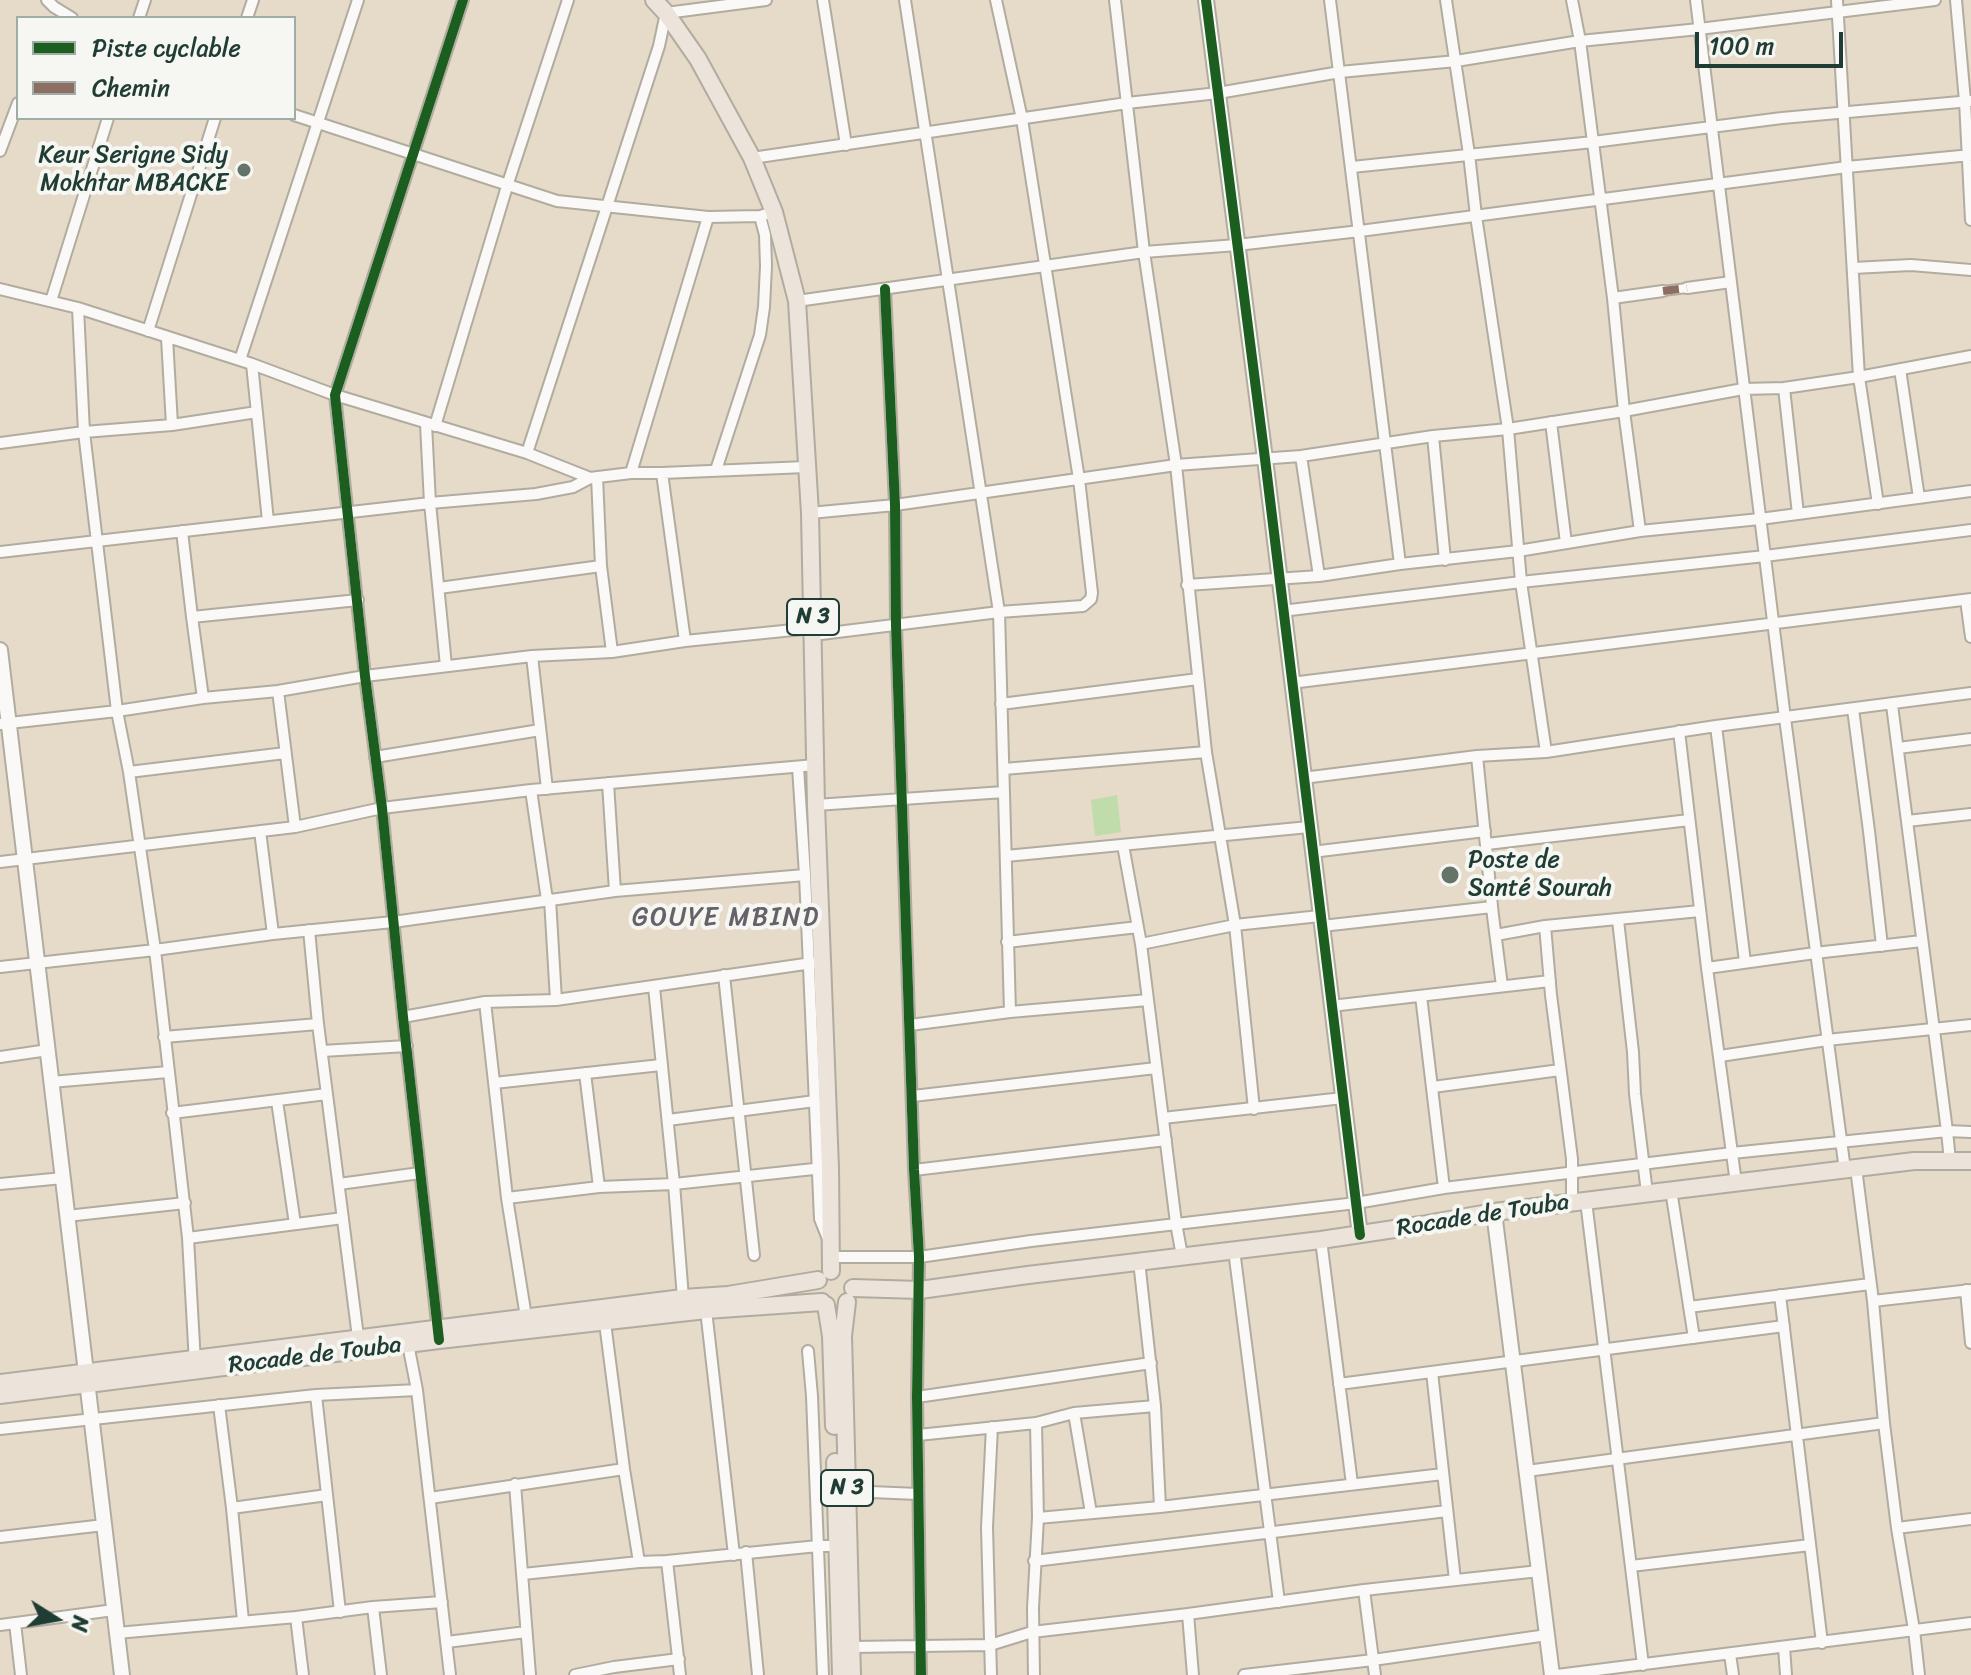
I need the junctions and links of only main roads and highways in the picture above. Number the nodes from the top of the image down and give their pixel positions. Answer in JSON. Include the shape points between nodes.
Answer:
{"nodes":[{"id":1,"x":654,"y":0,"type":"edge"},
{"id":2,"x":1971,"y":1161,"type":"edge"},
{"id":3,"x":828,"y":1262,"type":"junction"},
{"id":4,"x":850,"y":1295,"type":"junction"},
{"id":5,"x":824,"y":1303,"type":"junction"},
{"id":6,"x":438,"y":1334,"type":"junction"},
{"id":7,"x":195,"y":1365,"type":"junction"},
{"id":8,"x":86,"y":1378,"type":"junction"},
{"id":9,"x":0,"y":1383,"type":"edge"},
{"id":10,"x":0,"y":1395,"type":"edge"},
{"id":11,"x":841,"y":1675,"type":"edge"},
{"id":12,"x":852,"y":1675,"type":"edge"}],
"edges":[{"from":1,"to":3,"type":"main road","number":"N 3","via":[[698,59],[752,158],[797,301],[810,513],[813,631],[807,766],[816,805],[815,962]]},
{"from":2,"to":4,"type":"main road","name":"Rocade de Touba","via":[[1914,1161],[1671,1190],[1321,1240]]},
{"from":3,"to":4,"type":"main road","via":[[847,1275]]},
{"from":3,"to":5,"type":"main road","via":[[816,1289]]},
{"from":3,"to":6,"type":"main road","name":"Rocade de Touba","via":[[728,1295],[526,1317]]},
{"from":4,"to":5,"type":"main road","name":"Rocade de Touba","via":[[837,1306]]},
{"from":4,"to":12,"type":"main road","number":"N 3","via":[[843,1336]]},
{"from":5,"to":6,"type":"main road","name":"Rocade de Touba"},
{"from":5,"to":11,"type":"main road","number":"N 3","via":[[831,1336]]},
{"from":6,"to":7,"type":"main road","name":"Rocade de Touba","via":[[358,1337]]},
{"from":6,"to":7,"type":"main road","name":"Rocade de Touba","via":[[408,1344]]},
{"from":7,"to":8,"type":"main road","name":"Rocade de Touba"},
{"from":8,"to":9,"type":"main road","name":"Rocade de Touba"},
{"from":8,"to":10,"type":"main road","name":"Rocade de Touba"}]}
